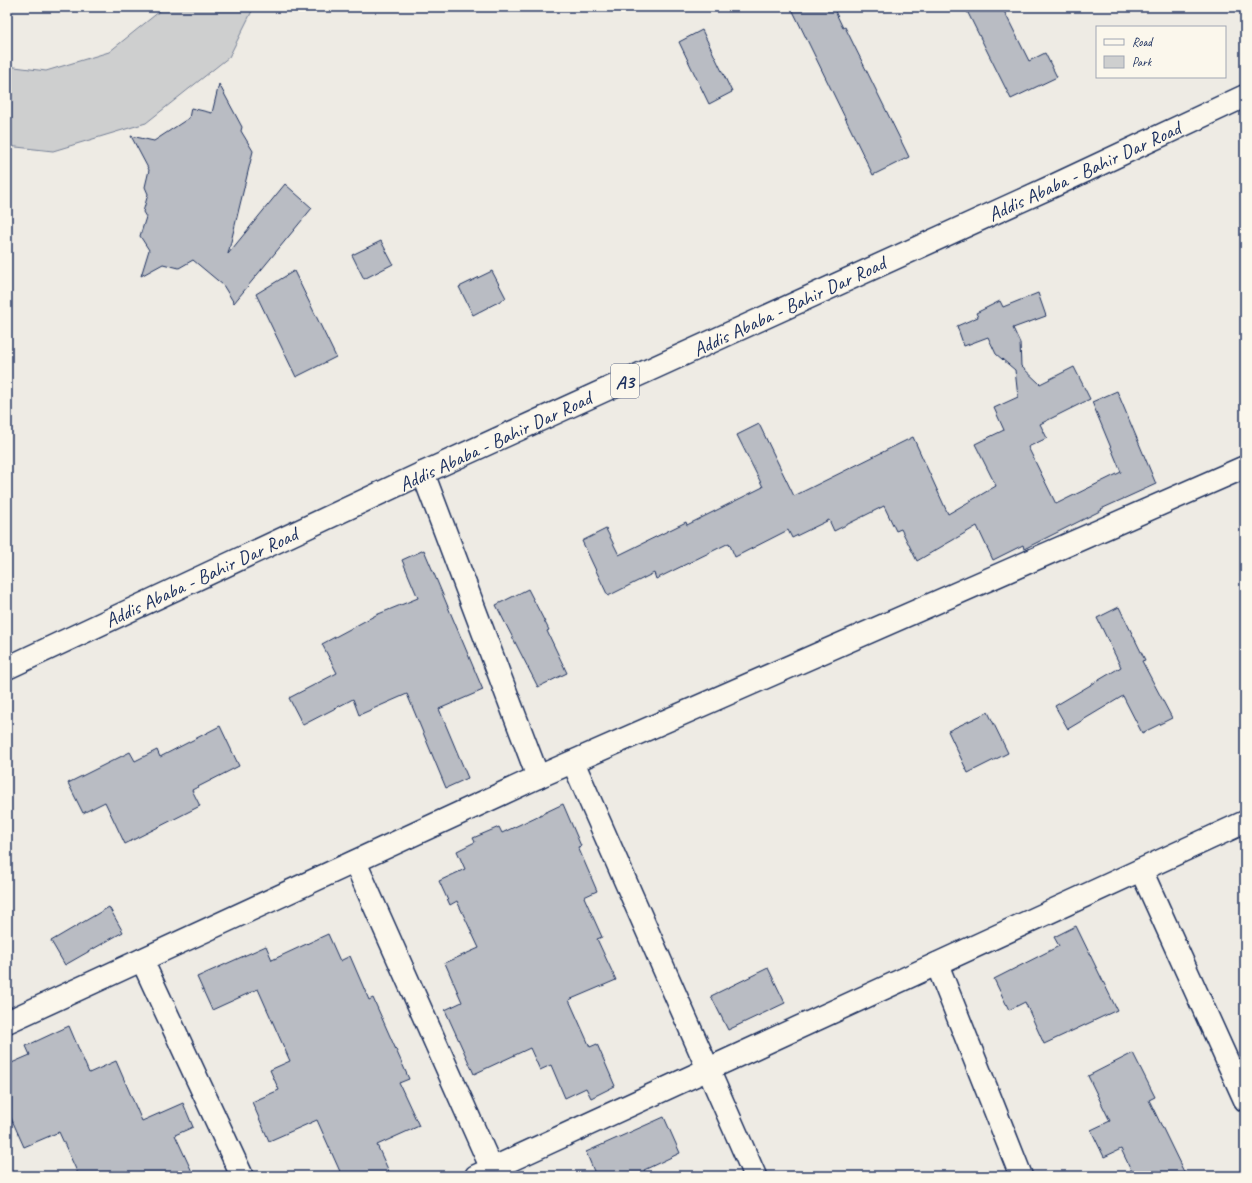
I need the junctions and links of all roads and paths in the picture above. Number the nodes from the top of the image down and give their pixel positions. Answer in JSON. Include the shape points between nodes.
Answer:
{"nodes":[{"id":1,"x":1245,"y":96,"type":"edge"},
{"id":2,"x":1245,"y":467,"type":"edge"},
{"id":3,"x":423,"y":473,"type":"junction"},
{"id":4,"x":7,"y":668,"type":"edge"},
{"id":5,"x":572,"y":762,"type":"junction"},
{"id":6,"x":538,"y":777,"type":"junction"},
{"id":7,"x":1245,"y":822,"type":"edge"},
{"id":8,"x":355,"y":862,"type":"junction"},
{"id":9,"x":1141,"y":870,"type":"junction"},
{"id":10,"x":142,"y":960,"type":"junction"},
{"id":11,"x":937,"y":964,"type":"junction"},
{"id":12,"x":7,"y":1022,"type":"edge"},
{"id":13,"x":708,"y":1069,"type":"junction"},
{"id":14,"x":1245,"y":1100,"type":"edge"},
{"id":15,"x":487,"y":1174,"type":"edge"},
{"id":16,"x":242,"y":1176,"type":"edge"},
{"id":17,"x":755,"y":1176,"type":"edge"},
{"id":18,"x":1021,"y":1176,"type":"edge"}],
"edges":[{"from":1,"to":3,"type":"main road","name":"Addis Ababa - Bahir Dar Road","number":"A3"},
{"from":2,"to":5,"type":"main road"},
{"from":3,"to":4,"type":"main road","name":"Addis Ababa - Bahir Dar Road","number":"A3"},
{"from":3,"to":6,"type":"main road"},
{"from":5,"to":6,"type":"main road"},
{"from":5,"to":13,"type":"main road"},
{"from":6,"to":8,"type":"main road"},
{"from":7,"to":9,"type":"main road"},
{"from":8,"to":10,"type":"main road"},
{"from":8,"to":15,"type":"main road"},
{"from":9,"to":11,"type":"main road"},
{"from":9,"to":14,"type":"main road"},
{"from":10,"to":12,"type":"main road"},
{"from":10,"to":16,"type":"main road"},
{"from":11,"to":13,"type":"main road"},
{"from":11,"to":18,"type":"main road"},
{"from":13,"to":15,"type":"main road"},
{"from":13,"to":17,"type":"main road"}]}
